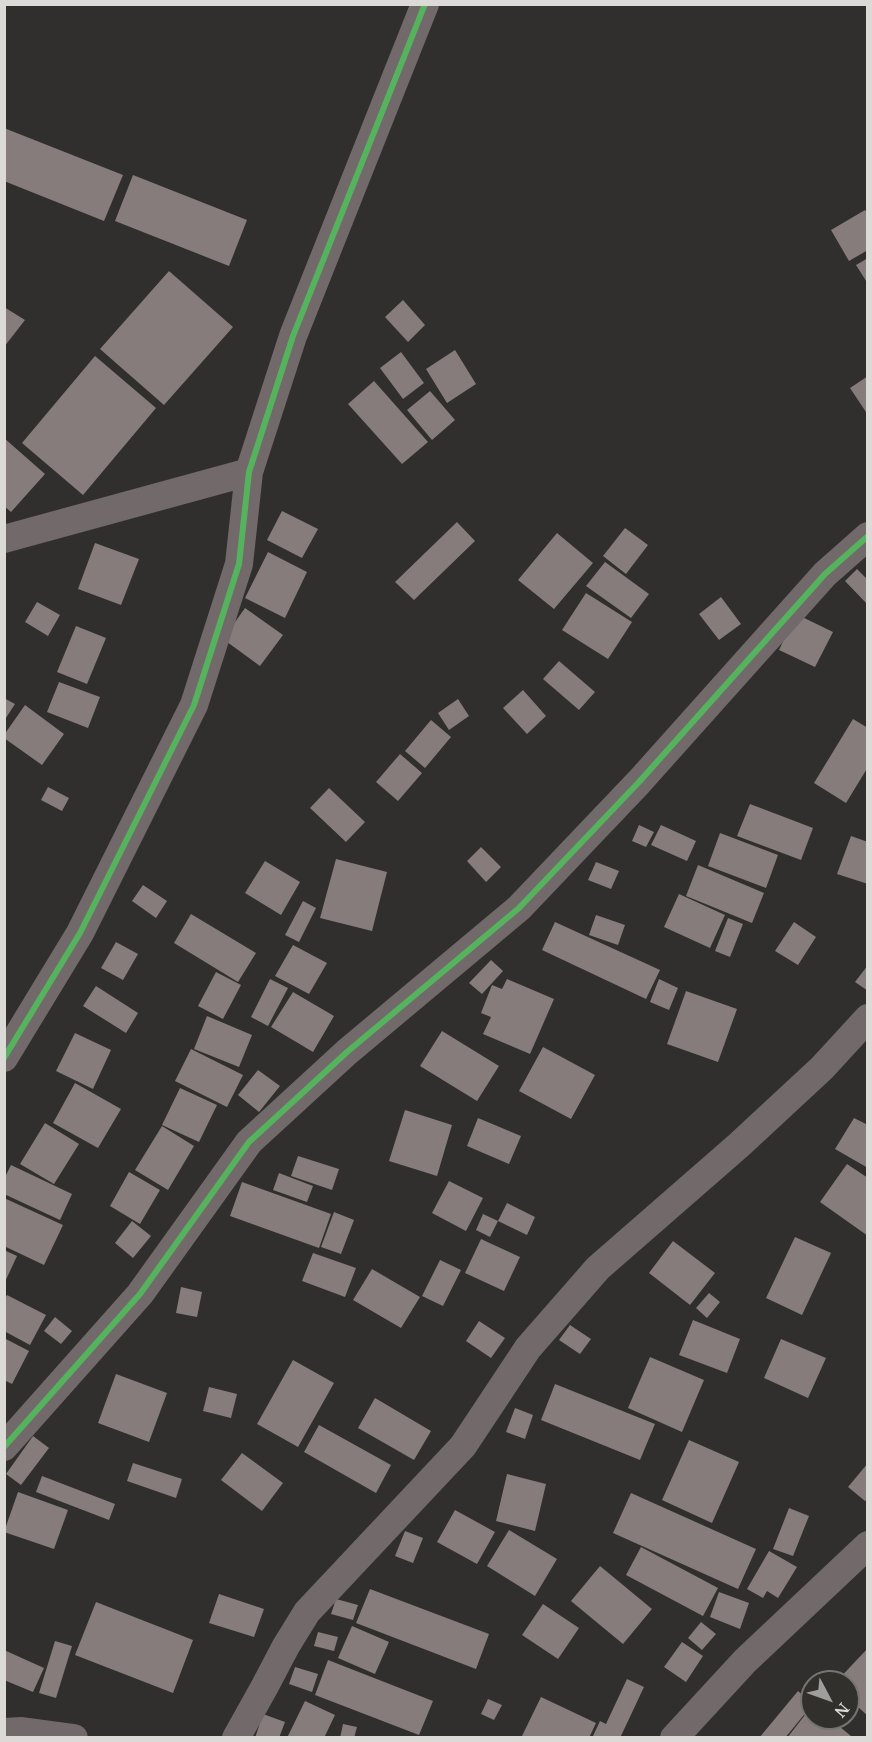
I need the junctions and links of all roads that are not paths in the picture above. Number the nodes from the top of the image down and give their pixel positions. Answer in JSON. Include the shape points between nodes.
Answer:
{"nodes":[{"id":1,"x":425,"y":4,"type":"edge"},
{"id":2,"x":249,"y":472,"type":"junction"},
{"id":3,"x":8,"y":534,"type":"edge"},
{"id":4,"x":867,"y":536,"type":"edge"},
{"id":5,"x":867,"y":1018,"type":"edge"},
{"id":6,"x":4,"y":1058,"type":"edge"},
{"id":7,"x":4,"y":1447,"type":"edge"},
{"id":8,"x":867,"y":1545,"type":"edge"},
{"id":9,"x":4,"y":1732,"type":"edge"},
{"id":10,"x":74,"y":1737,"type":"edge"},
{"id":11,"x":236,"y":1737,"type":"edge"},
{"id":12,"x":674,"y":1737,"type":"edge"}],
"edges":[{"from":1,"to":2,"type":"street","via":[[293,336]]},
{"from":2,"to":3,"type":"street"},
{"from":2,"to":6,"type":"street","via":[[239,564],[194,705],[80,933]]},
{"from":4,"to":7,"type":"street","via":[[825,574],[639,782],[519,908],[346,1053],[249,1142],[140,1294]]},
{"from":5,"to":11,"type":"street","via":[[789,1099],[598,1268],[528,1348],[463,1446],[307,1612]]},
{"from":8,"to":12,"type":"street","via":[[745,1661]]},
{"from":9,"to":10,"type":"street"}]}
